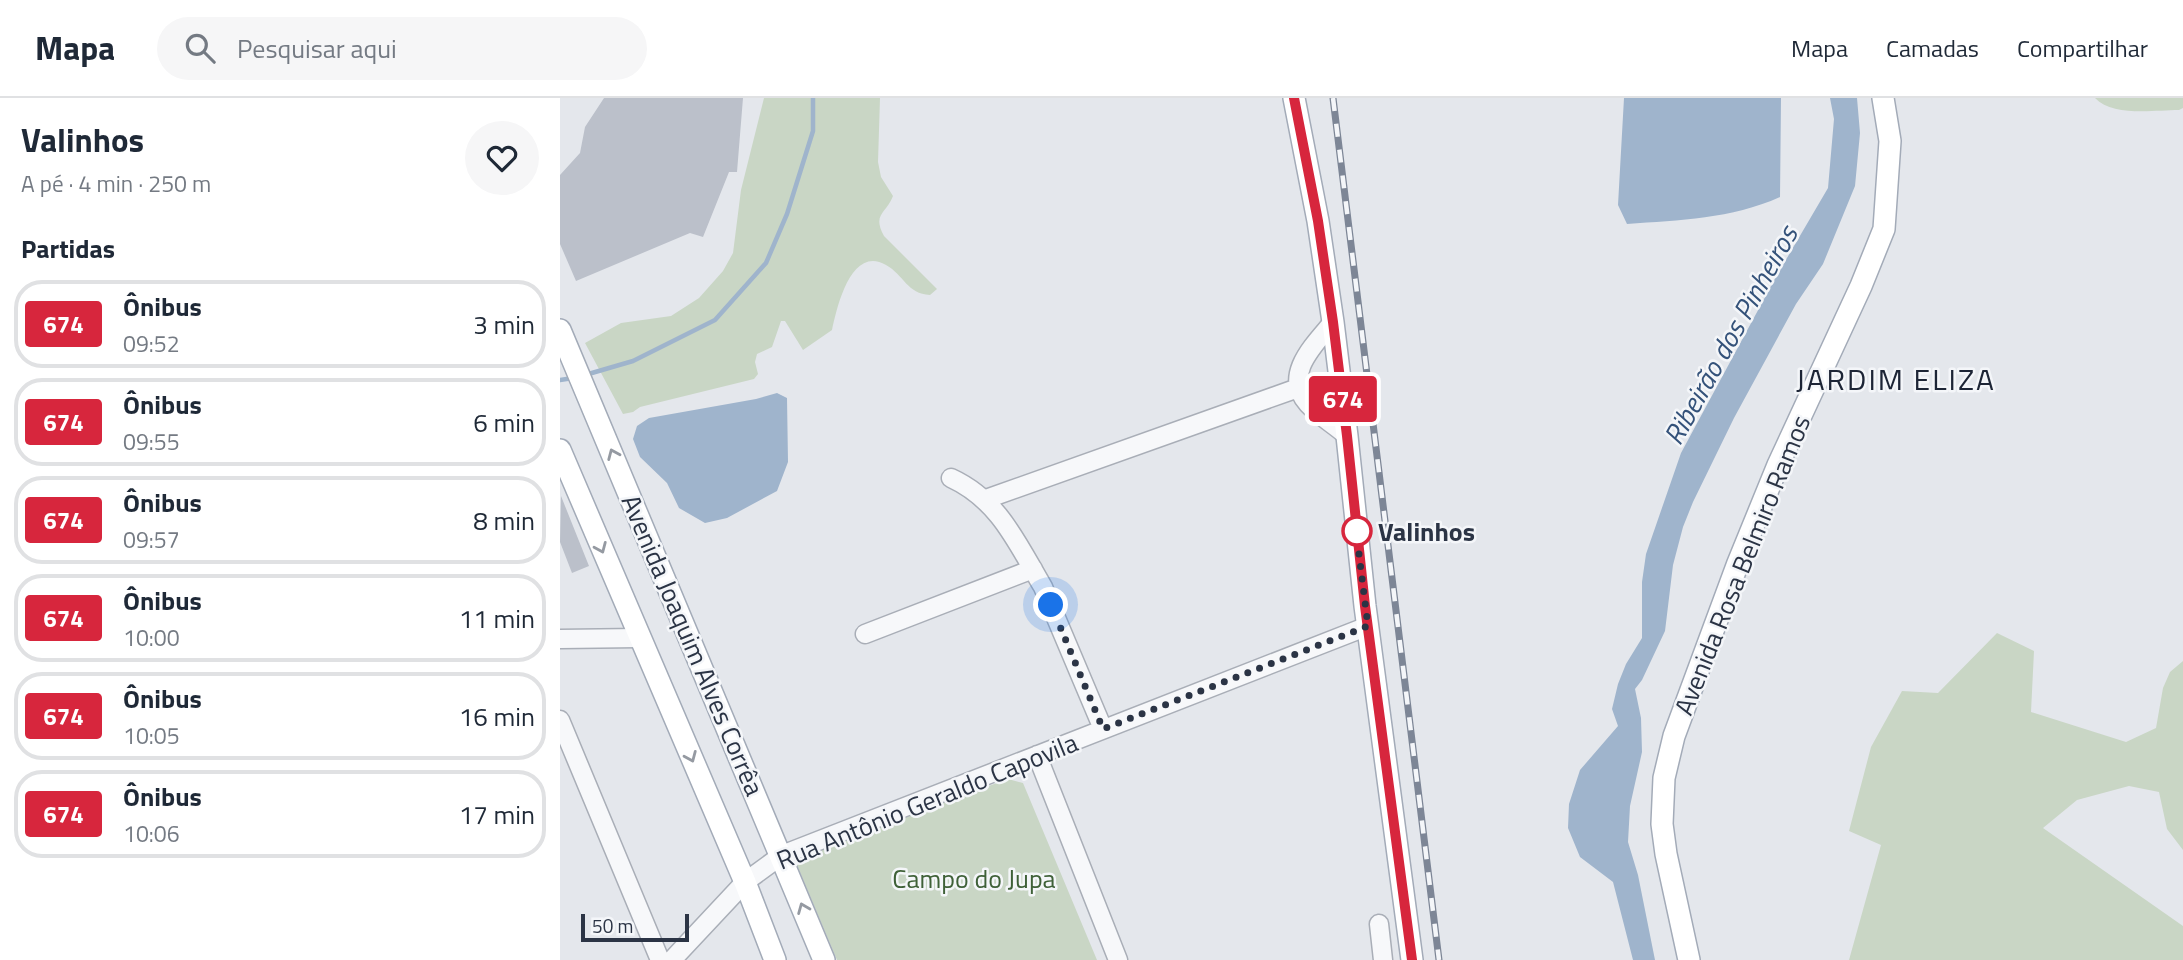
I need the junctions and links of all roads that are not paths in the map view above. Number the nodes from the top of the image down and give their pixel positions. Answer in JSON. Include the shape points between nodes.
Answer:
{"nodes":[{"id":1,"x":1294,"y":98,"type":"edge"},
{"id":2,"x":1883,"y":98,"type":"edge"},
{"id":3,"x":1333,"y":322,"type":"junction"},
{"id":4,"x":560,"y":330,"type":"edge"},
{"id":5,"x":1298,"y":388,"type":"junction"},
{"id":6,"x":1347,"y":436,"type":"junction"},
{"id":7,"x":560,"y":450,"type":"edge"},
{"id":8,"x":951,"y":478,"type":"dead end"},
{"id":9,"x":986,"y":499,"type":"junction"},
{"id":10,"x":1033,"y":569,"type":"junction"},
{"id":11,"x":1368,"y":626,"type":"junction"},
{"id":12,"x":866,"y":634,"type":"dead end"},
{"id":13,"x":639,"y":638,"type":"junction"},
{"id":14,"x":560,"y":639,"type":"edge"},
{"id":15,"x":560,"y":720,"type":"edge"},
{"id":16,"x":1103,"y":729,"type":"junction"},
{"id":17,"x":1037,"y":755,"type":"junction"},
{"id":18,"x":782,"y":855,"type":"junction"},
{"id":19,"x":744,"y":882,"type":"junction"},
{"id":20,"x":1379,"y":924,"type":"dead end"},
{"id":21,"x":660,"y":960,"type":"edge"},
{"id":22,"x":672,"y":960,"type":"edge"},
{"id":23,"x":775,"y":960,"type":"edge"},
{"id":24,"x":824,"y":960,"type":"edge"},
{"id":25,"x":1118,"y":960,"type":"edge"},
{"id":26,"x":1384,"y":960,"type":"edge"},
{"id":27,"x":1412,"y":960,"type":"edge"},
{"id":28,"x":1689,"y":960,"type":"edge"}],
"edges":[{"from":1,"to":3,"type":"main road"},
{"from":2,"to":28,"type":"main road","name":"Avenida Rosa Belmiro Ramos","via":[[1890,141],[1884,229],[1738,563],[1674,736],[1664,778],[1666,854]]},
{"from":3,"to":5,"type":"street","via":[[1303,361]]},
{"from":3,"to":6,"type":"main road"},
{"from":18,"to":4,"type":"main road","name":"Avenida Joaquim Alves Corrêa","one_way":true},
{"from":5,"to":6,"type":"street","via":[[1308,404]]},
{"from":5,"to":9,"type":"street"},
{"from":6,"to":11,"type":"main road"},
{"from":7,"to":13,"type":"main road","name":"Avenida Joaquim Alves Corrêa","one_way":true},
{"from":8,"to":9,"type":"street"},
{"from":9,"to":10,"type":"street"},
{"from":10,"to":12,"type":"street"},
{"from":10,"to":16,"type":"street"},
{"from":11,"to":16,"type":"street","name":"Rua Antônio Geraldo Capovila"},
{"from":11,"to":27,"type":"main road"},
{"from":13,"to":14,"type":"street"},
{"from":13,"to":19,"type":"main road","name":"Avenida Joaquim Alves Corrêa","one_way":true},
{"from":15,"to":21,"type":"street"},
{"from":16,"to":17,"type":"street","name":"Rua Antônio Geraldo Capovila"},
{"from":17,"to":18,"type":"street","name":"Rua Antônio Geraldo Capovila"},
{"from":17,"to":25,"type":"street"},
{"from":18,"to":19,"type":"street","name":"Rua Antônio Geraldo Capovila"},
{"from":24,"to":18,"type":"main road","name":"Avenida Joaquim Alves Corrêa","one_way":true},
{"from":19,"to":22,"type":"street","name":"Rua Antônio Geraldo Capovila"},
{"from":19,"to":23,"type":"main road","name":"Avenida Joaquim Alves Corrêa"},
{"from":20,"to":26,"type":"street"}]}
